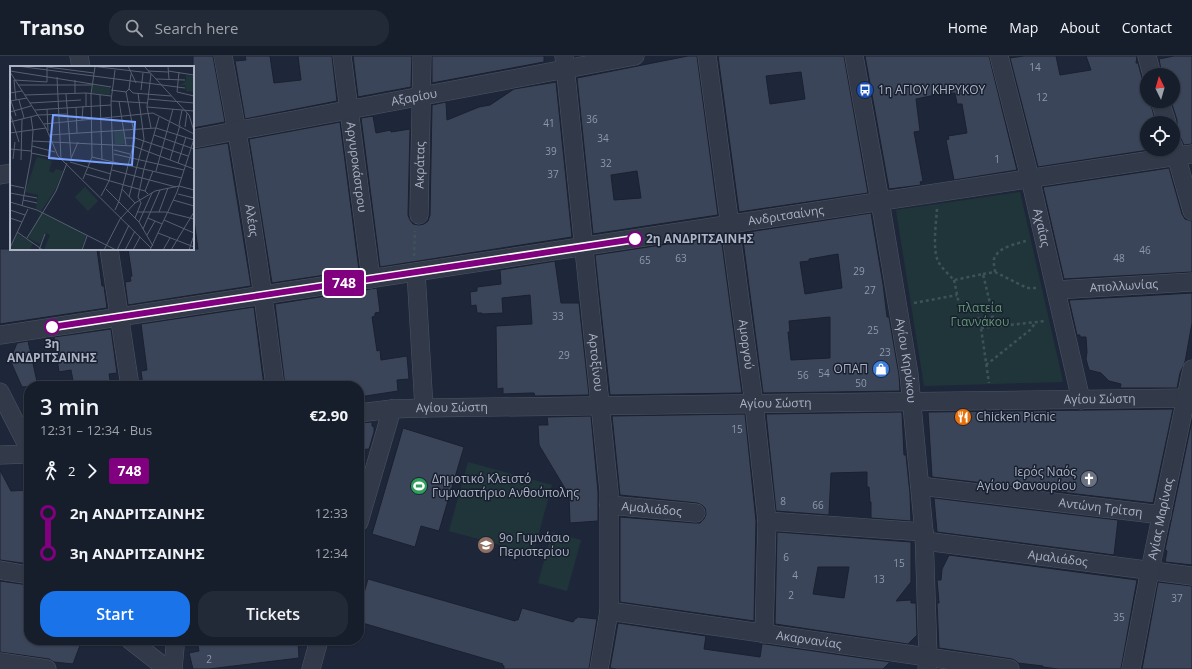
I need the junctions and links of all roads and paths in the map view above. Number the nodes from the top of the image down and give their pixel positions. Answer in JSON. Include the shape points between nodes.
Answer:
{"nodes":[{"id":1,"x":79,"y":56,"type":"edge"},
{"id":2,"x":223,"y":56,"type":"edge"},
{"id":3,"x":342,"y":56,"type":"edge"},
{"id":4,"x":422,"y":56,"type":"edge"},
{"id":5,"x":635,"y":56,"type":"edge"},
{"id":6,"x":707,"y":56,"type":"edge"},
{"id":7,"x":854,"y":56,"type":"edge"},
{"id":8,"x":999,"y":56,"type":"edge"},
{"id":9,"x":1147,"y":56,"type":"edge"},
{"id":10,"x":565,"y":62,"type":"edge"},
{"id":11,"x":80,"y":66,"type":"edge"},
{"id":12,"x":1150,"y":68,"type":"edge"},
{"id":13,"x":420,"y":96,"type":"junction"},
{"id":14,"x":349,"y":110,"type":"junction"},
{"id":15,"x":238,"y":131,"type":"junction"},
{"id":16,"x":194,"y":139,"type":"edge"},
{"id":17,"x":1181,"y":151,"type":"edge"},
{"id":18,"x":10,"y":173,"type":"edge"},
{"id":19,"x":0,"y":175,"type":"edge"},
{"id":20,"x":1030,"y":178,"type":"junction"},
{"id":21,"x":938,"y":193,"type":"junction"},
{"id":22,"x":880,"y":202,"type":"junction"},
{"id":23,"x":1192,"y":211,"type":"edge"},
{"id":24,"x":419,"y":215,"type":"joint"},
{"id":25,"x":731,"y":224,"type":"junction"},
{"id":26,"x":1043,"y":236,"type":"junction"},
{"id":27,"x":583,"y":246,"type":"junction"},
{"id":28,"x":109,"y":250,"type":"edge"},
{"id":29,"x":416,"y":272,"type":"junction"},
{"id":30,"x":995,"y":272,"type":"junction"},
{"id":31,"x":983,"y":274,"type":"junction"},
{"id":32,"x":371,"y":279,"type":"junction"},
{"id":33,"x":954,"y":280,"type":"junction"},
{"id":34,"x":1192,"y":282,"type":"edge"},
{"id":35,"x":1055,"y":288,"type":"junction"},
{"id":36,"x":264,"y":295,"type":"junction"},
{"id":37,"x":957,"y":295,"type":"junction"},
{"id":38,"x":898,"y":306,"type":"junction"},
{"id":39,"x":960,"y":308,"type":"junction"},
{"id":40,"x":961,"y":314,"type":"dead end"},
{"id":41,"x":120,"y":317,"type":"junction"},
{"id":42,"x":1062,"y":319,"type":"junction"},
{"id":43,"x":1036,"y":322,"type":"junction"},
{"id":44,"x":981,"y":328,"type":"junction"},
{"id":45,"x":0,"y":336,"type":"edge"},
{"id":46,"x":986,"y":365,"type":"junction"},
{"id":47,"x":1192,"y":368,"type":"edge"},
{"id":48,"x":129,"y":381,"type":"edge"},
{"id":49,"x":274,"y":381,"type":"edge"},
{"id":50,"x":0,"y":392,"type":"edge"},
{"id":51,"x":1189,"y":399,"type":"edge"},
{"id":52,"x":1081,"y":400,"type":"junction"},
{"id":53,"x":991,"y":401,"type":"junction"},
{"id":54,"x":912,"y":402,"type":"junction"},
{"id":55,"x":754,"y":404,"type":"junction"},
{"id":56,"x":600,"y":406,"type":"junction"},
{"id":57,"x":392,"y":408,"type":"junction"},
{"id":58,"x":424,"y":408,"type":"junction"},
{"id":59,"x":364,"y":412,"type":"edge"},
{"id":60,"x":24,"y":439,"type":"edge"},
{"id":61,"x":24,"y":454,"type":"edge"},
{"id":62,"x":0,"y":455,"type":"edge"},
{"id":63,"x":920,"y":486,"type":"junction"},
{"id":64,"x":364,"y":505,"type":"edge"},
{"id":65,"x":609,"y":505,"type":"junction"},
{"id":66,"x":696,"y":513,"type":"dead end"},
{"id":67,"x":1162,"y":515,"type":"junction"},
{"id":68,"x":767,"y":521,"type":"junction"},
{"id":69,"x":924,"y":536,"type":"junction"},
{"id":70,"x":0,"y":570,"type":"edge"},
{"id":71,"x":1150,"y":570,"type":"junction"},
{"id":72,"x":24,"y":574,"type":"edge"},
{"id":73,"x":1192,"y":576,"type":"edge"},
{"id":74,"x":609,"y":611,"type":"junction"},
{"id":75,"x":764,"y":634,"type":"junction"},
{"id":76,"x":136,"y":645,"type":"edge"},
{"id":77,"x":175,"y":645,"type":"edge"},
{"id":78,"x":318,"y":645,"type":"edge"},
{"id":79,"x":0,"y":662,"type":"edge"},
{"id":80,"x":928,"y":663,"type":"edge"},
{"id":81,"x":46,"y":669,"type":"edge"},
{"id":82,"x":167,"y":669,"type":"edge"},
{"id":83,"x":173,"y":669,"type":"edge"},
{"id":84,"x":311,"y":669,"type":"edge"},
{"id":85,"x":599,"y":669,"type":"edge"},
{"id":86,"x":1010,"y":669,"type":"edge"},
{"id":87,"x":1130,"y":669,"type":"edge"}],
"edges":[{"from":1,"to":11,"type":"street"},
{"from":2,"to":15,"type":"street","name":"Αλέας"},
{"from":3,"to":14,"type":"street","name":"Αργυροκάστρου"},
{"from":4,"to":13,"type":"street","name":"Ακράτας"},
{"from":5,"to":10,"type":"street","name":"Αξαρίου"},
{"from":6,"to":25,"type":"street","name":"Αμοργού"},
{"from":7,"to":22,"type":"street","name":"Αγίου Κηρύκου"},
{"from":8,"to":20,"type":"street","name":"Αχαΐας"},
{"from":9,"to":12,"type":"street"},
{"from":10,"to":13,"type":"street","name":"Αξαρίου"},
{"from":10,"to":27,"type":"street","name":"Αρτοξίνου"},
{"from":13,"to":14,"type":"street","name":"Αξαρίου"},
{"from":13,"to":24,"type":"street","name":"Ακράτας"},
{"from":14,"to":15,"type":"street","name":"Αξαρίου"},
{"from":14,"to":32,"type":"street","name":"Αργυροκάστρου"},
{"from":15,"to":16,"type":"street","name":"Αξαρίου"},
{"from":15,"to":36,"type":"street","name":"Αλέας"},
{"from":17,"to":20,"type":"street","name":"Ανδριτσαίνης"},
{"from":17,"to":23,"type":"street"},
{"from":18,"to":19,"type":"street"},
{"from":20,"to":21,"type":"street","name":"Ανδριτσαίνης"},
{"from":20,"to":26,"type":"street","name":"Αχαΐας"},
{"from":21,"to":22,"type":"street","name":"Ανδριτσαίνης"},
{"from":21,"to":33,"type":"path","via":[[936,250],[939,262]]},
{"from":22,"to":25,"type":"street","name":"Ανδριτσαίνης"},
{"from":22,"to":38,"type":"street","name":"Αγίου Κηρύκου"},
{"from":24,"to":29,"type":"path","via":[[415,223]]},
{"from":25,"to":27,"type":"street","name":"Ανδριτσαίνης"},
{"from":25,"to":55,"type":"street","name":"Αμοργού"},
{"from":26,"to":30,"type":"path","via":[[1005,247],[994,260]]},
{"from":26,"to":35,"type":"street","name":"Αχαΐας"},
{"from":27,"to":29,"type":"street","name":"Ανδριτσαίνης"},
{"from":27,"to":56,"type":"street","name":"Αρτοξίνου"},
{"from":28,"to":41,"type":"street"},
{"from":29,"to":32,"type":"street","name":"Ανδριτσαίνης"},
{"from":29,"to":58,"type":"street"},
{"from":30,"to":31,"type":"path"},
{"from":30,"to":35,"type":"path","via":[[1027,288]]},
{"from":31,"to":33,"type":"path"},
{"from":31,"to":44,"type":"path","via":[[993,316]]},
{"from":32,"to":36,"type":"street","name":"Ανδριτσαίνης"},
{"from":33,"to":37,"type":"path"},
{"from":34,"to":35,"type":"street","name":"Απολλωνίας"},
{"from":35,"to":42,"type":"street","name":"Αχαΐας"},
{"from":36,"to":41,"type":"street","name":"Ανδριτσαίνης"},
{"from":36,"to":49,"type":"street","name":"Αλέας"},
{"from":37,"to":38,"type":"path"},
{"from":37,"to":39,"type":"path"},
{"from":38,"to":54,"type":"street","name":"Αγίου Κηρύκου"},
{"from":39,"to":40,"type":"path"},
{"from":39,"to":44,"type":"path","via":[[967,307],[978,312]]},
{"from":41,"to":45,"type":"street","name":"Ανδριτσαίνης"},
{"from":41,"to":48,"type":"street"},
{"from":42,"to":43,"type":"path"},
{"from":42,"to":52,"type":"street","name":"Αχαΐας"},
{"from":43,"to":44,"type":"path"},
{"from":43,"to":46,"type":"path","via":[[1030,330]]},
{"from":44,"to":46,"type":"path"},
{"from":46,"to":53,"type":"path"},
{"from":47,"to":51,"type":"street","name":"Αγίας Μαρίνας"},
{"from":50,"to":60,"type":"street"},
{"from":51,"to":52,"type":"street","name":"Αγίου Σώστη"},
{"from":51,"to":67,"type":"street","name":"Αγίας Μαρίνας"},
{"from":52,"to":53,"type":"street","name":"Αγίου Σώστη"},
{"from":53,"to":54,"type":"street","name":"Αγίου Σώστη"},
{"from":54,"to":55,"type":"street","name":"Αγίου Σώστη"},
{"from":54,"to":63,"type":"street","name":"Αγίου Κηρύκου"},
{"from":55,"to":56,"type":"street","name":"Αγίου Σώστη"},
{"from":55,"to":68,"type":"street","name":"Αμοργού"},
{"from":56,"to":58,"type":"street","name":"Αγίου Σώστη"},
{"from":56,"to":65,"type":"street","name":"Αρτοξίνου"},
{"from":57,"to":58,"type":"street","name":"Αγίου Σώστη"},
{"from":57,"to":59,"type":"street","name":"Αγίου Σώστη"},
{"from":57,"to":64,"type":"street"},
{"from":61,"to":62,"type":"street"},
{"from":63,"to":67,"type":"street","name":"Αντώνη Τρίτση"},
{"from":63,"to":69,"type":"street","name":"Αγίου Κηρύκου"},
{"from":65,"to":66,"type":"street","name":"Αμαλιάδος"},
{"from":65,"to":74,"type":"street","name":"Αρτοξίνου"},
{"from":67,"to":71,"type":"street","name":"Αγίας Μαρίνας"},
{"from":68,"to":69,"type":"street","name":"Αμαλιάδος"},
{"from":68,"to":75,"type":"street","name":"Αμοργού"},
{"from":69,"to":71,"type":"street","name":"Αμαλιάδος"},
{"from":69,"to":80,"type":"street","name":"Αγίου Κηρύκου"},
{"from":70,"to":72,"type":"street"},
{"from":71,"to":73,"type":"street","name":"Αμαλιάδος"},
{"from":71,"to":87,"type":"street","name":"Αγίας Μαρίνας"},
{"from":74,"to":75,"type":"street","name":"Ακαρνανίας"},
{"from":74,"to":85,"type":"street","name":"Αρτοξίνου"},
{"from":75,"to":80,"type":"street","name":"Ακαρνανίας"},
{"from":76,"to":82,"type":"street"},
{"from":77,"to":83,"type":"street"},
{"from":78,"to":84,"type":"street"},
{"from":79,"to":81,"type":"street"},
{"from":80,"to":86,"type":"street","name":"Ακαρνανίας"}]}
